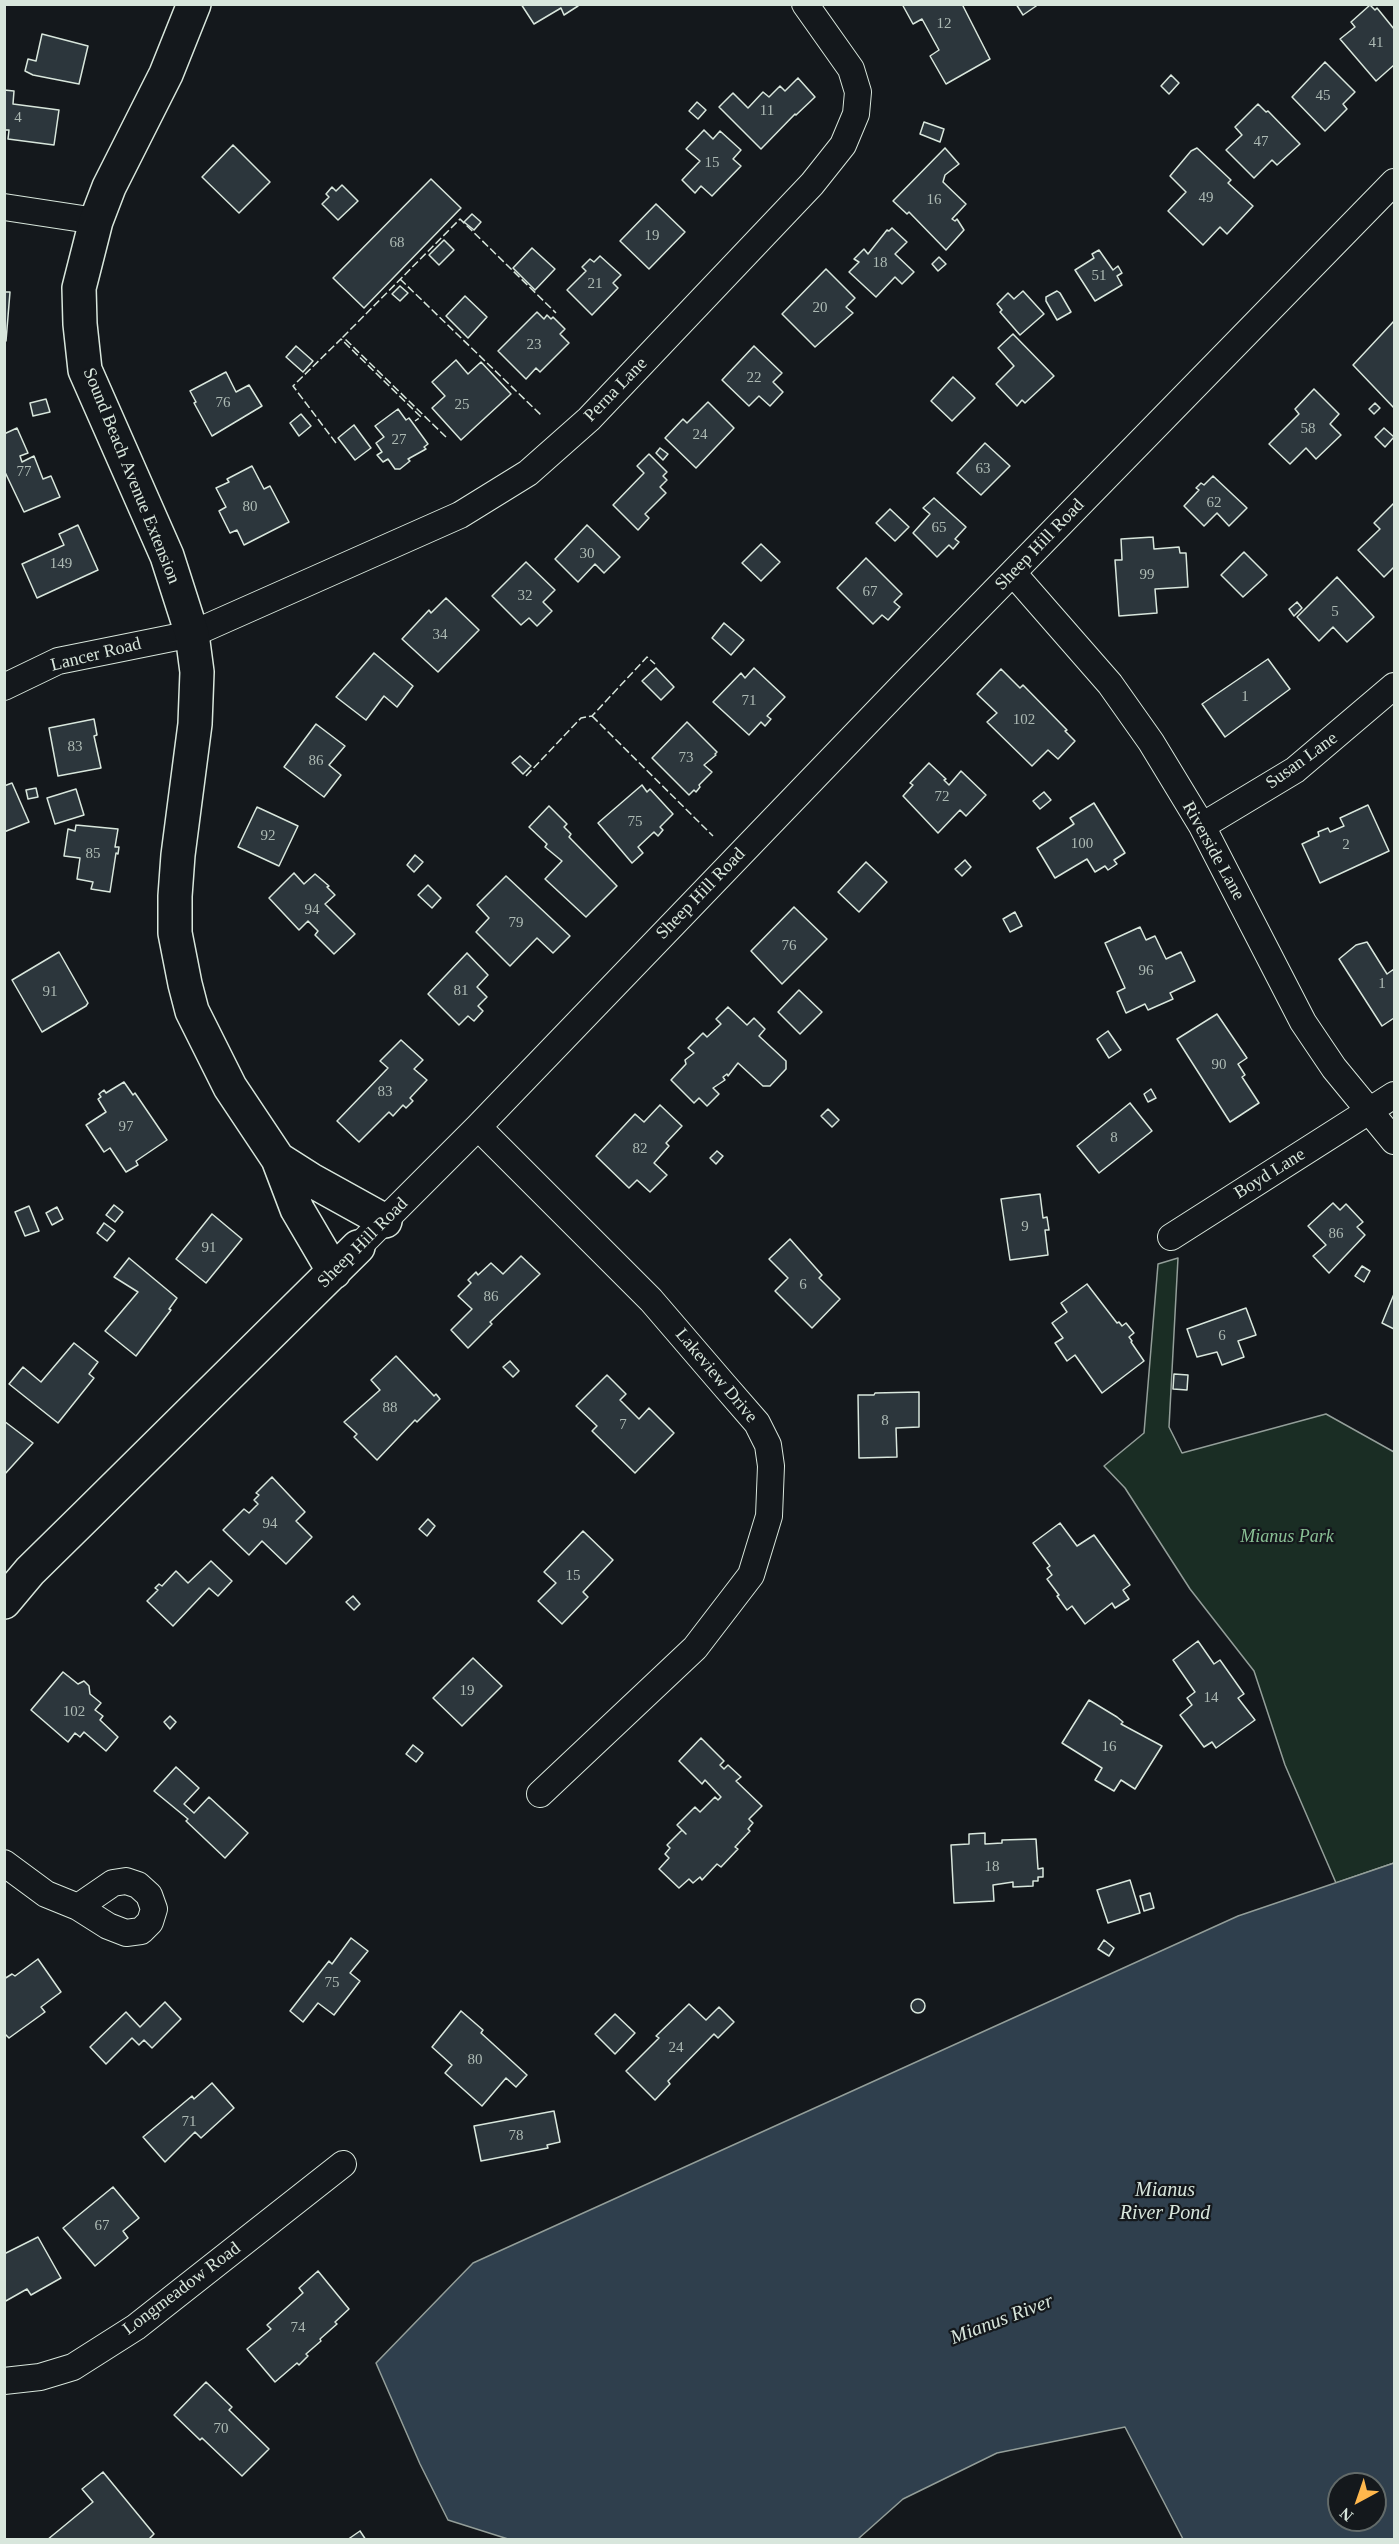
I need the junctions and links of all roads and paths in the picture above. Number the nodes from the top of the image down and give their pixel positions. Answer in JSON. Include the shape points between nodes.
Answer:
{"nodes":[{"id":1,"x":194,"y":4,"type":"edge"},
{"id":2,"x":805,"y":4,"type":"edge"},
{"id":3,"x":1395,"y":182,"type":"edge"},
{"id":4,"x":4,"y":207,"type":"edge"},
{"id":5,"x":96,"y":221,"type":"junction"},
{"id":6,"x":1013,"y":573,"type":"junction"},
{"id":7,"x":192,"y":634,"type":"junction"},
{"id":8,"x":1395,"y":686,"type":"edge"},
{"id":9,"x":4,"y":687,"type":"edge"},
{"id":10,"x":1202,"y":826,"type":"junction"},
{"id":11,"x":1395,"y":1095,"type":"edge"},
{"id":12,"x":1369,"y":1111,"type":"junction"},
{"id":13,"x":478,"y":1127,"type":"junction"},
{"id":14,"x":1395,"y":1141,"type":"edge"},
{"id":15,"x":278,"y":1159,"type":"junction"},
{"id":16,"x":385,"y":1221,"type":"junction"},
{"id":17,"x":1171,"y":1237,"type":"dead end"},
{"id":18,"x":358,"y":1247,"type":"joint"},
{"id":19,"x":334,"y":1272,"type":"junction"},
{"id":20,"x":4,"y":1602,"type":"edge"},
{"id":21,"x":540,"y":1794,"type":"dead end"},
{"id":22,"x":4,"y":1863,"type":"edge"},
{"id":23,"x":78,"y":1906,"type":"dead end"},
{"id":24,"x":343,"y":2164,"type":"dead end"},
{"id":25,"x":4,"y":2381,"type":"edge"}],
"edges":[{"from":1,"to":5,"type":"street","name":"Sound Beach Avenue Extension","via":[[166,75]]},
{"from":2,"to":7,"type":"street","name":"Perna Lane","via":[[851,69],[858,92],[856,114],[843,145],[812,184],[589,419],[528,473],[460,515]]},
{"from":3,"to":6,"type":"street","name":"Sheep Hill Road"},
{"from":4,"to":5,"type":"street"},
{"from":5,"to":7,"type":"street","name":"Sound Beach Avenue Extension","via":[[79,288],[85,370],[167,556]]},
{"from":6,"to":10,"type":"street","name":"Riverside Lane","via":[[1110,684]]},
{"from":6,"to":13,"type":"street","name":"Sheep Hill Road"},
{"from":7,"to":9,"type":"street","name":"Lancer Road","via":[[58,661]]},
{"from":7,"to":15,"type":"street","name":"Sound Beach Avenue Extension","via":[[197,672],[195,724],[178,855],[176,933],[192,1011],[230,1088]]},
{"from":8,"to":10,"type":"street","name":"Susan Lane","via":[[1295,770]]},
{"from":10,"to":12,"type":"street","name":"Riverside Lane","via":[[1303,1022]]},
{"from":11,"to":12,"type":"street","name":"Boyd Lane"},
{"from":12,"to":14,"type":"street","name":"Riverside Lane"},
{"from":12,"to":17,"type":"street","name":"Boyd Lane"},
{"from":13,"to":16,"type":"street","name":"Sheep Hill Road"},
{"from":13,"to":21,"type":"street","name":"Lakeview Drive","via":[[651,1300],[757,1423],[768,1445],[771,1466],[769,1516],[751,1575],[695,1648]]},
{"from":15,"to":16,"type":"street","name":"Sound Beach Avenue Extension"},
{"from":15,"to":19,"type":"street","name":"Sound Beach Avenue Extension","via":[[297,1209]]},
{"from":16,"to":18,"type":"street","name":"Sheep Hill Road"},
{"from":18,"to":19,"type":"street","name":"Sheep Hill Road"},
{"from":19,"to":20,"type":"street","name":"Sheep Hill Road","via":[[62,1539]]},
{"from":22,"to":23,"type":"street","via":[[46,1894]]},
{"from":24,"to":25,"type":"street","name":"Longmeadow Road","via":[[136,2327],[73,2367],[40,2377]]}]}
